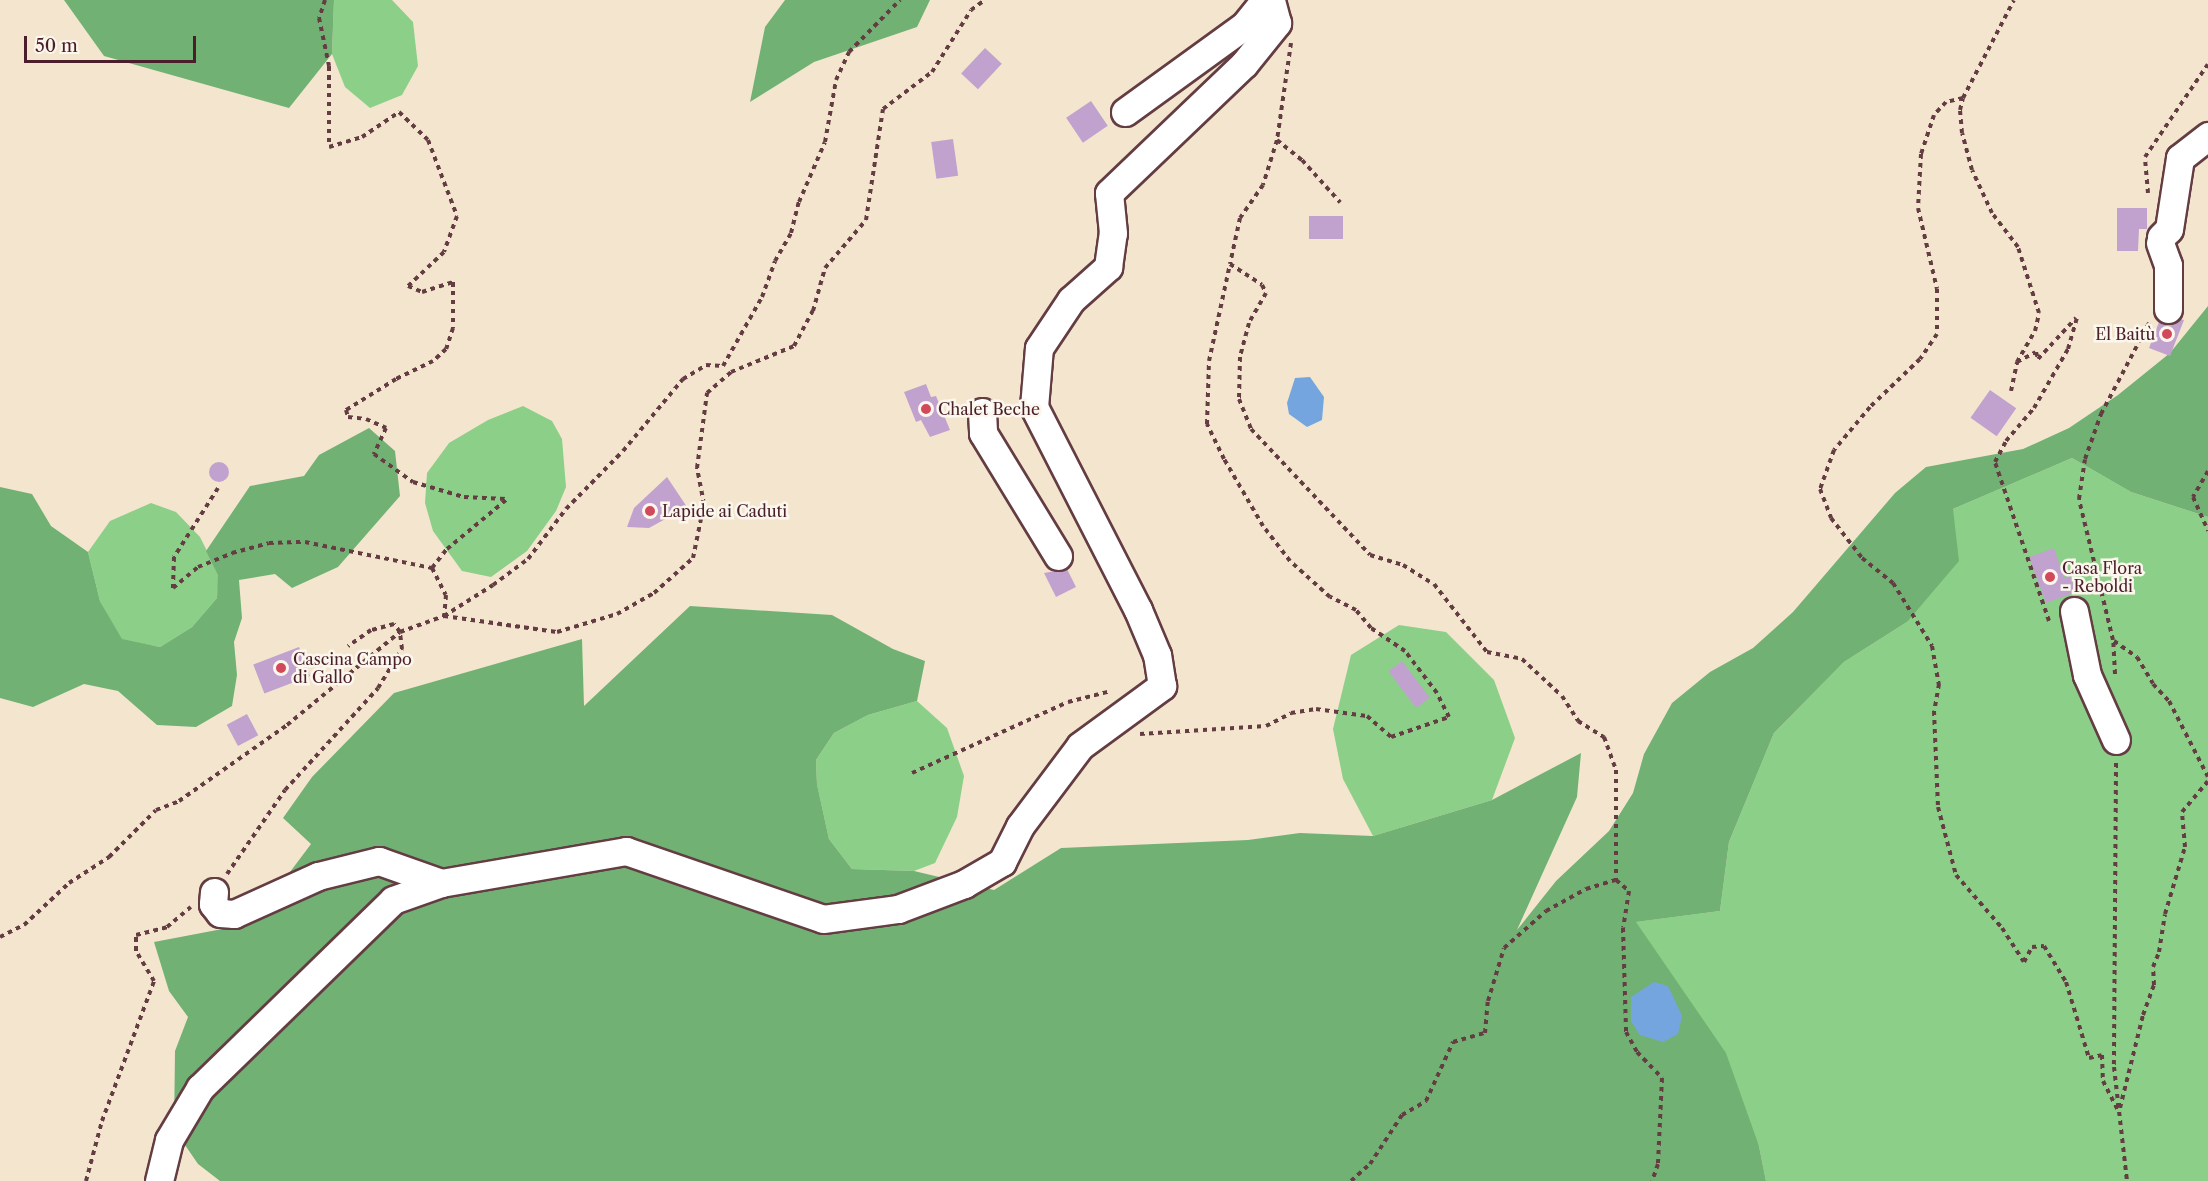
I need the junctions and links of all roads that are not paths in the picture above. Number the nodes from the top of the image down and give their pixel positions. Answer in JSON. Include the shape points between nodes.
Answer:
{"nodes":[{"id":1,"x":1270,"y":5,"type":"edge"},
{"id":2,"x":1125,"y":112,"type":"dead end"},
{"id":3,"x":2208,"y":136,"type":"edge"},
{"id":4,"x":2160,"y":312,"type":"road end"},
{"id":5,"x":982,"y":412,"type":"dead end"},
{"id":6,"x":1058,"y":555,"type":"dead end"},
{"id":7,"x":2074,"y":611,"type":"dead end"},
{"id":8,"x":2116,"y":740,"type":"road end"},
{"id":9,"x":441,"y":883,"type":"junction"},
{"id":10,"x":214,"y":892,"type":"road end"},
{"id":11,"x":159,"y":1181,"type":"edge"}],
"edges":[{"from":1,"to":2,"type":"street"},
{"from":1,"to":9,"type":"street","via":[[1277,23],[1244,64],[1109,192],[1113,233],[1108,267],[1071,300],[1040,348],[1034,407],[1157,655],[1162,686],[1080,746],[1020,826],[1002,861],[964,884],[898,909],[823,919],[626,851]]},
{"from":3,"to":4,"type":"street","via":[[2180,159],[2169,229],[2161,240],[2168,265]]},
{"from":5,"to":6,"type":"street","via":[[983,433]]},
{"from":7,"to":8,"type":"street","via":[[2087,675]]},
{"from":9,"to":10,"type":"street","via":[[379,861],[318,876],[234,914],[220,913],[213,904]]},
{"from":9,"to":11,"type":"street","via":[[393,900],[200,1088],[169,1140]]}]}
